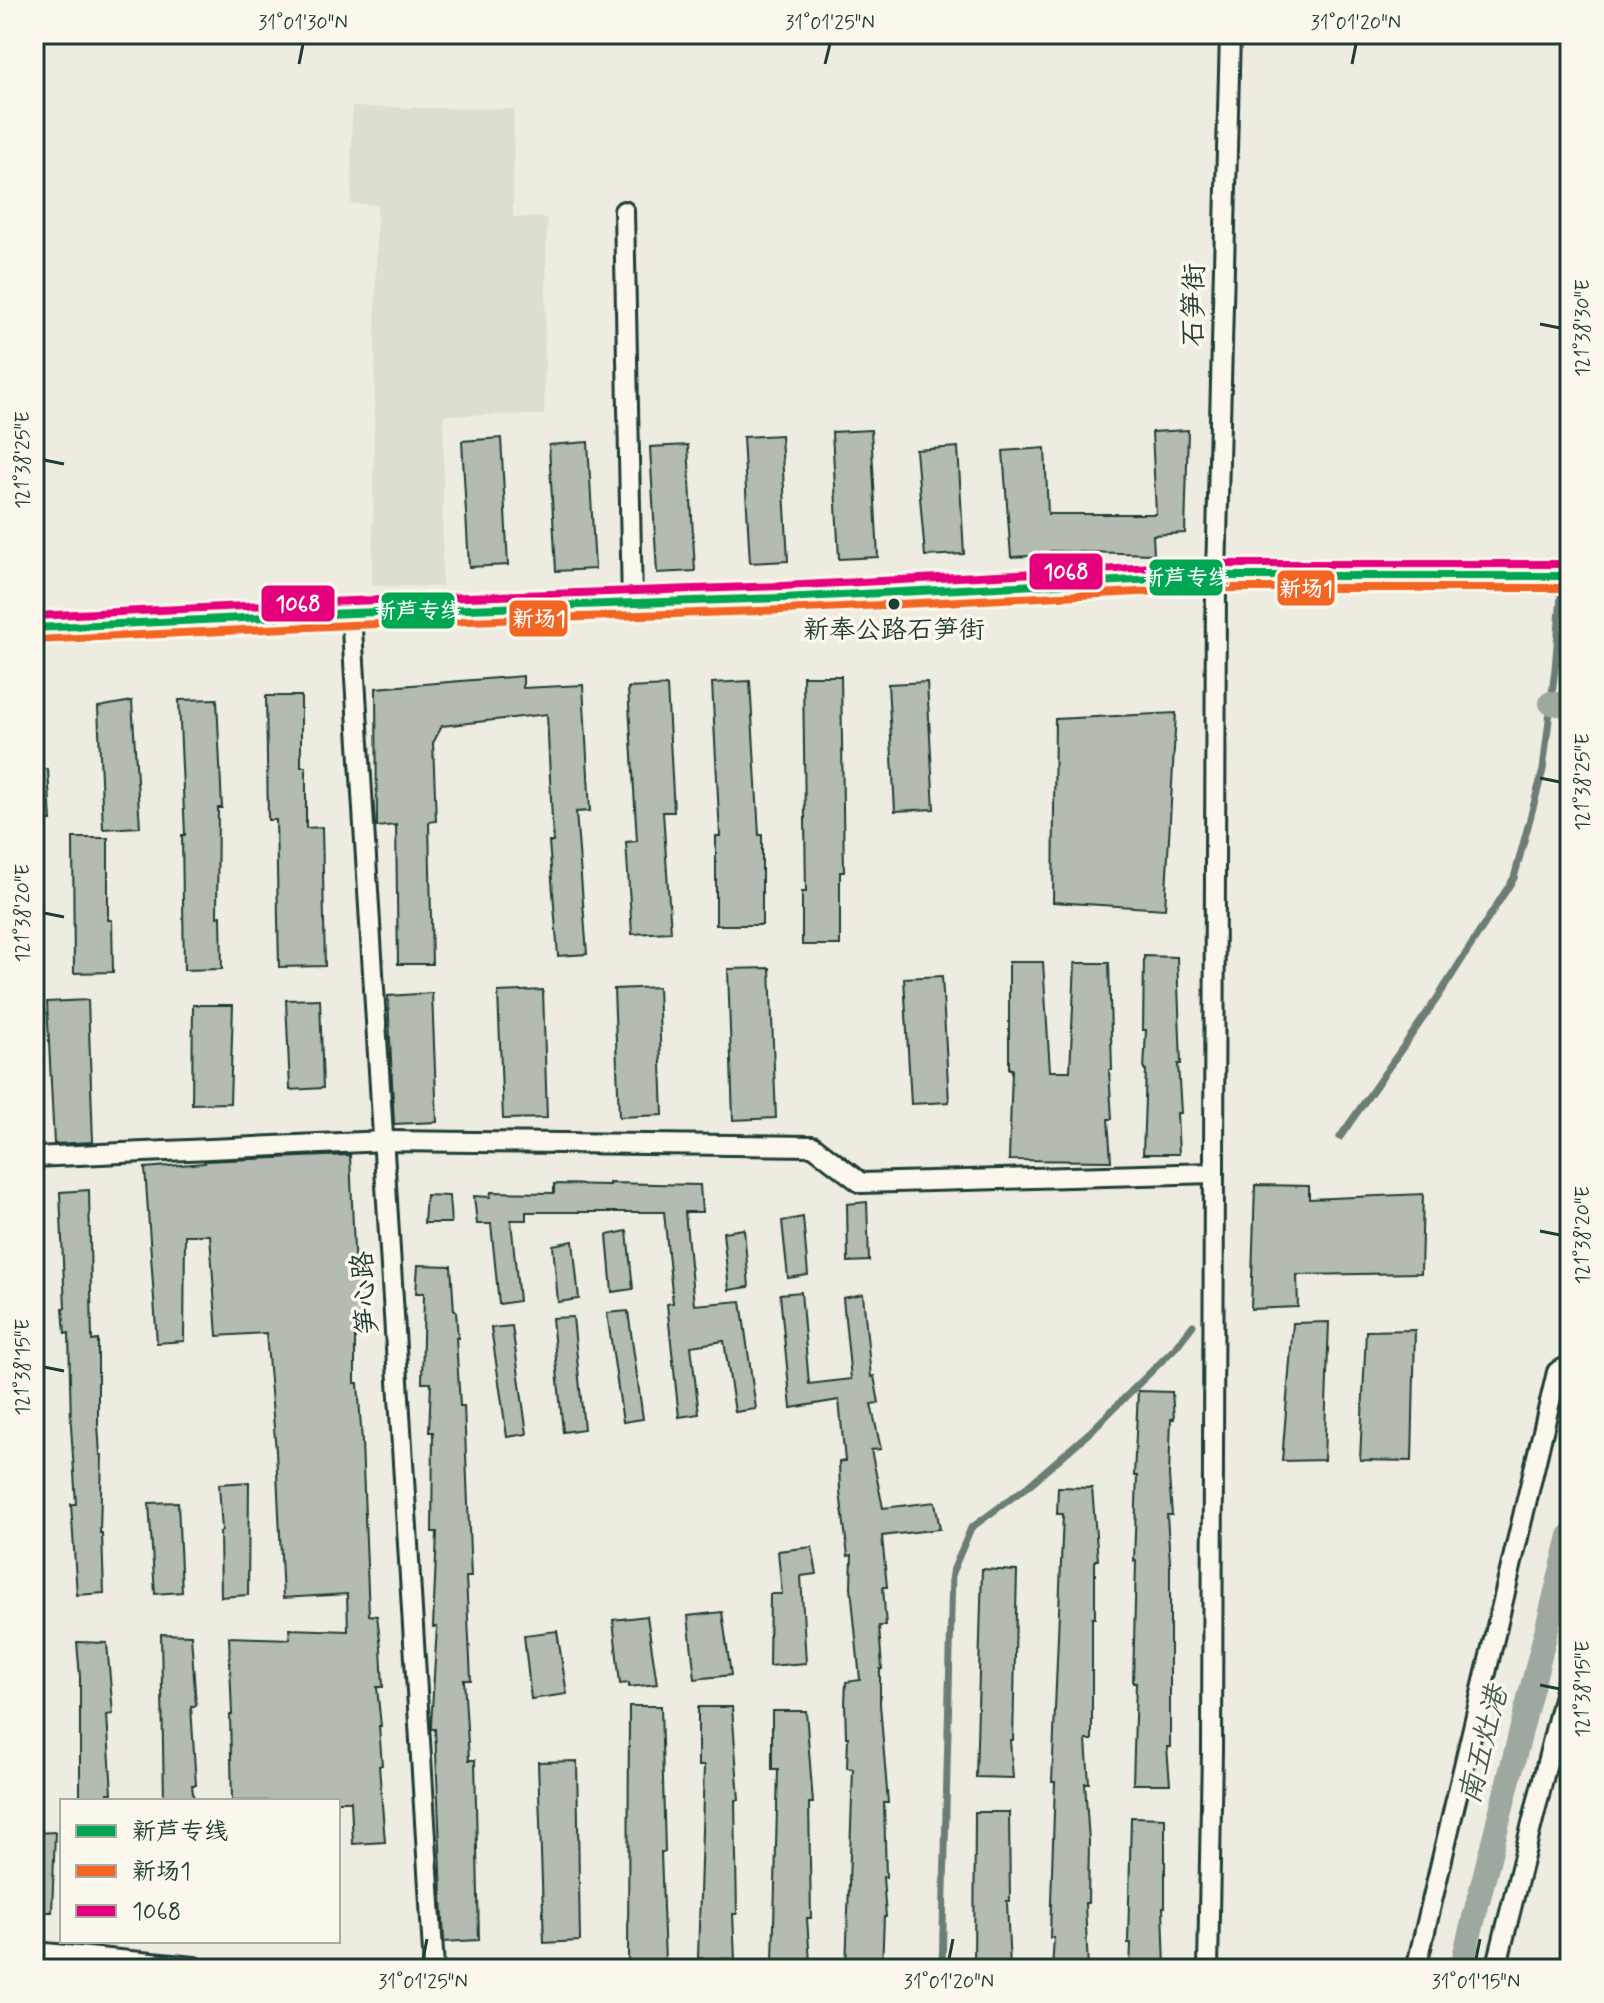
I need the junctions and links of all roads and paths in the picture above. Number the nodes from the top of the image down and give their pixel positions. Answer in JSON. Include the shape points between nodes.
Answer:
{"nodes":[{"id":1,"x":1230,"y":34,"type":"edge"},
{"id":2,"x":624,"y":211,"type":"dead end"},
{"id":3,"x":1216,"y":576,"type":"junction"},
{"id":4,"x":1570,"y":576,"type":"edge"},
{"id":5,"x":632,"y":603,"type":"junction"},
{"id":6,"x":351,"y":613,"type":"junction"},
{"id":7,"x":34,"y":628,"type":"edge"},
{"id":8,"x":385,"y":1141,"type":"junction"},
{"id":9,"x":34,"y":1157,"type":"edge"},
{"id":10,"x":1214,"y":1173,"type":"junction"},
{"id":11,"x":1569,"y":1365,"type":"edge"},
{"id":12,"x":1570,"y":1670,"type":"edge"},
{"id":13,"x":34,"y":1954,"type":"edge"},
{"id":14,"x":194,"y":1969,"type":"edge"},
{"id":15,"x":434,"y":1969,"type":"edge"},
{"id":16,"x":1208,"y":1969,"type":"edge"},
{"id":17,"x":1416,"y":1969,"type":"edge"},
{"id":18,"x":1496,"y":1969,"type":"edge"}],
"edges":[{"from":1,"to":3,"type":"street","name":"石笋街"},
{"from":2,"to":5,"type":"street"},
{"from":3,"to":4,"type":"main road"},
{"from":3,"to":5,"type":"main road"},
{"from":3,"to":10,"type":"street","name":"石笋街"},
{"from":5,"to":6,"type":"main road"},
{"from":6,"to":7,"type":"main road"},
{"from":6,"to":8,"type":"street","name":"笋心路"},
{"from":8,"to":9,"type":"street"},
{"from":8,"to":10,"type":"street","via":[[813,1146],[861,1183]]},
{"from":8,"to":15,"type":"street","name":"笋心路"},
{"from":10,"to":16,"type":"street","name":"石笋街"},
{"from":11,"to":17,"type":"street","via":[[1557,1372]]},
{"from":12,"to":18,"type":"street"},
{"from":13,"to":14,"type":"street"}]}
